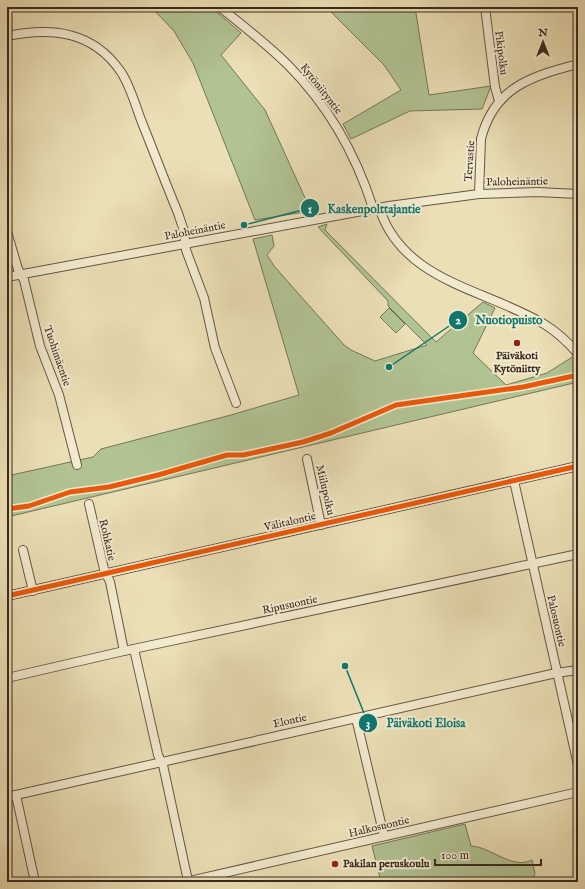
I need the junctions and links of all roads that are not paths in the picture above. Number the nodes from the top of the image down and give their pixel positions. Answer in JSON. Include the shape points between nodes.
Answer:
{"nodes":[{"id":1,"x":220,"y":7,"type":"edge"},
{"id":2,"x":484,"y":7,"type":"edge"},
{"id":3,"x":7,"y":36,"type":"edge"},
{"id":4,"x":578,"y":64,"type":"edge"},
{"id":5,"x":499,"y":101,"type":"junction"},
{"id":6,"x":479,"y":194,"type":"junction"},
{"id":7,"x":578,"y":194,"type":"edge"},
{"id":8,"x":376,"y":208,"type":"junction"},
{"id":9,"x":7,"y":232,"type":"edge"},
{"id":10,"x":186,"y":244,"type":"junction"},
{"id":11,"x":20,"y":274,"type":"junction"},
{"id":12,"x":7,"y":277,"type":"edge"},
{"id":13,"x":578,"y":354,"type":"edge"},
{"id":14,"x":236,"y":402,"type":"dead end"},
{"id":15,"x":307,"y":460,"type":"dead end"},
{"id":16,"x":77,"y":465,"type":"dead end"},
{"id":17,"x":578,"y":466,"type":"edge"},
{"id":18,"x":514,"y":481,"type":"junction"},
{"id":19,"x":89,"y":504,"type":"dead end"},
{"id":20,"x":322,"y":525,"type":"junction"},
{"id":21,"x":23,"y":550,"type":"dead end"},
{"id":22,"x":578,"y":554,"type":"edge"},
{"id":23,"x":532,"y":564,"type":"junction"},
{"id":24,"x":106,"y":575,"type":"junction"},
{"id":25,"x":33,"y":591,"type":"junction"},
{"id":26,"x":7,"y":596,"type":"edge"},
{"id":27,"x":134,"y":648,"type":"junction"},
{"id":28,"x":124,"y":650,"type":"junction"},
{"id":29,"x":578,"y":670,"type":"edge"},
{"id":30,"x":556,"y":673,"type":"junction"},
{"id":31,"x":7,"y":678,"type":"edge"},
{"id":32,"x":356,"y":718,"type":"junction"},
{"id":33,"x":161,"y":761,"type":"junction"},
{"id":34,"x":578,"y":765,"type":"edge"},
{"id":35,"x":578,"y":792,"type":"edge"},
{"id":36,"x":16,"y":795,"type":"junction"},
{"id":37,"x":7,"y":797,"type":"edge"},
{"id":38,"x":384,"y":836,"type":"junction"},
{"id":39,"x":35,"y":882,"type":"edge"},
{"id":40,"x":186,"y":882,"type":"edge"}],
"edges":[{"from":1,"to":8,"type":"street","name":"Kytöniityntie","via":[[287,64],[318,100],[347,145]]},
{"from":2,"to":5,"type":"street","name":"Pikipolku"},
{"from":3,"to":10,"type":"street","via":[[38,31],[59,32],[83,40],[108,56],[122,73],[128,87],[178,213]]},
{"from":4,"to":5,"type":"street","name":"Tervastie","via":[[537,76],[511,90]]},
{"from":5,"to":6,"type":"street","name":"Tervastie","via":[[482,138]]},
{"from":6,"to":7,"type":"street","name":"Paloheinäntie"},
{"from":6,"to":8,"type":"street","name":"Paloheinäntie"},
{"from":8,"to":10,"type":"street","name":"Paloheinäntie"},
{"from":8,"to":13,"type":"street","name":"Kytöniityntie","via":[[390,232],[422,266],[455,284],[544,324],[563,338]]},
{"from":9,"to":11,"type":"street","name":"Tuohimäentie"},
{"from":10,"to":11,"type":"street","name":"Paloheinäntie"},
{"from":10,"to":14,"type":"street","via":[[204,298],[215,348]]},
{"from":11,"to":12,"type":"street","name":"Paloheinäntie"},
{"from":11,"to":16,"type":"street","name":"Tuohimäentie","via":[[25,284],[40,346],[64,411]]},
{"from":15,"to":20,"type":"street","name":"Miilupolku"},
{"from":17,"to":18,"type":"street","name":"Välitalontie"},
{"from":18,"to":20,"type":"street","name":"Välitalontie"},
{"from":18,"to":23,"type":"street","name":"Palosuontie"},
{"from":19,"to":24,"type":"street","name":"Rohkatie"},
{"from":20,"to":24,"type":"street","name":"Välitalontie"},
{"from":21,"to":25,"type":"street"},
{"from":22,"to":23,"type":"street","name":"Ripusuontie"},
{"from":23,"to":27,"type":"street","name":"Ripusuontie"},
{"from":23,"to":30,"type":"street","name":"Palosuontie"},
{"from":24,"to":25,"type":"street","name":"Välitalontie"},
{"from":24,"to":28,"type":"street","name":"Rohkatie","via":[[110,582]]},
{"from":25,"to":26,"type":"street","name":"Välitalontie"},
{"from":27,"to":28,"type":"street","name":"Ripusuontie"},
{"from":27,"to":33,"type":"street"},
{"from":28,"to":31,"type":"street","name":"Ripusuontie"},
{"from":29,"to":30,"type":"street","name":"Elontie"},
{"from":30,"to":32,"type":"street","name":"Elontie"},
{"from":30,"to":34,"type":"street","name":"Palosuontie"},
{"from":32,"to":33,"type":"street","name":"Elontie"},
{"from":32,"to":38,"type":"street"},
{"from":33,"to":36,"type":"street","name":"Elontie"},
{"from":33,"to":40,"type":"street"},
{"from":35,"to":38,"type":"street","name":"Halkosuontie"},
{"from":36,"to":37,"type":"street","name":"Elontie"},
{"from":36,"to":39,"type":"street"},
{"from":38,"to":40,"type":"street","name":"Halkosuontie"}]}
